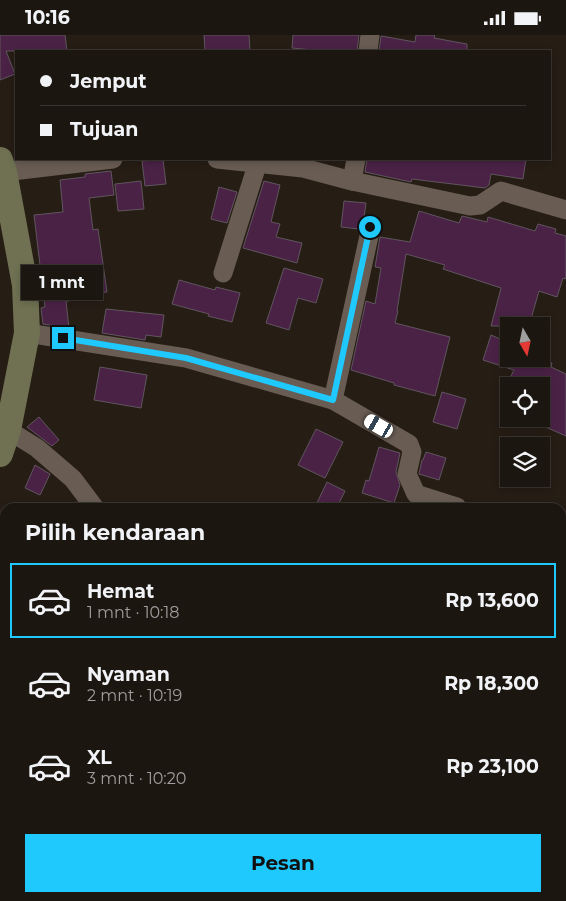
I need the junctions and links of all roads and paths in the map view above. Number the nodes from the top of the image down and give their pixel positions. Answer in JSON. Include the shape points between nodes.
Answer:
{"nodes":[{"id":1,"x":370,"y":35,"type":"edge"},
{"id":2,"x":368,"y":50,"type":"edge"},
{"id":3,"x":97,"y":160,"type":"edge"},
{"id":4,"x":231,"y":160,"type":"edge"},
{"id":5,"x":356,"y":160,"type":"edge"},
{"id":6,"x":258,"y":162,"type":"junction"},
{"id":7,"x":2,"y":166,"type":"edge"},
{"id":8,"x":352,"y":181,"type":"junction"},
{"id":9,"x":566,"y":210,"type":"edge"},
{"id":10,"x":370,"y":227,"type":"dead end"},
{"id":11,"x":222,"y":273,"type":"dead end"},
{"id":12,"x":27,"y":333,"type":"junction"},
{"id":13,"x":333,"y":400,"type":"junction"},
{"id":14,"x":2,"y":448,"type":"edge"},
{"id":15,"x":91,"y":503,"type":"edge"},
{"id":16,"x":444,"y":503,"type":"edge"}],
"edges":[{"from":1,"to":2,"type":"street"},
{"from":3,"to":7,"type":"street"},
{"from":4,"to":6,"type":"street"},
{"from":5,"to":8,"type":"street"},
{"from":6,"to":8,"type":"street","via":[[303,168]]},
{"from":6,"to":11,"type":"street"},
{"from":7,"to":12,"type":"main road","via":[[26,285]]},
{"from":8,"to":9,"type":"street","via":[[475,207],[505,191]]},
{"from":10,"to":13,"type":"street"},
{"from":12,"to":13,"type":"street","via":[[186,358]]},
{"from":12,"to":14,"type":"main road"},
{"from":13,"to":16,"type":"street","via":[[409,444],[412,452],[408,474],[416,494]]},
{"from":14,"to":15,"type":"street","via":[[37,448],[73,479]]}]}
